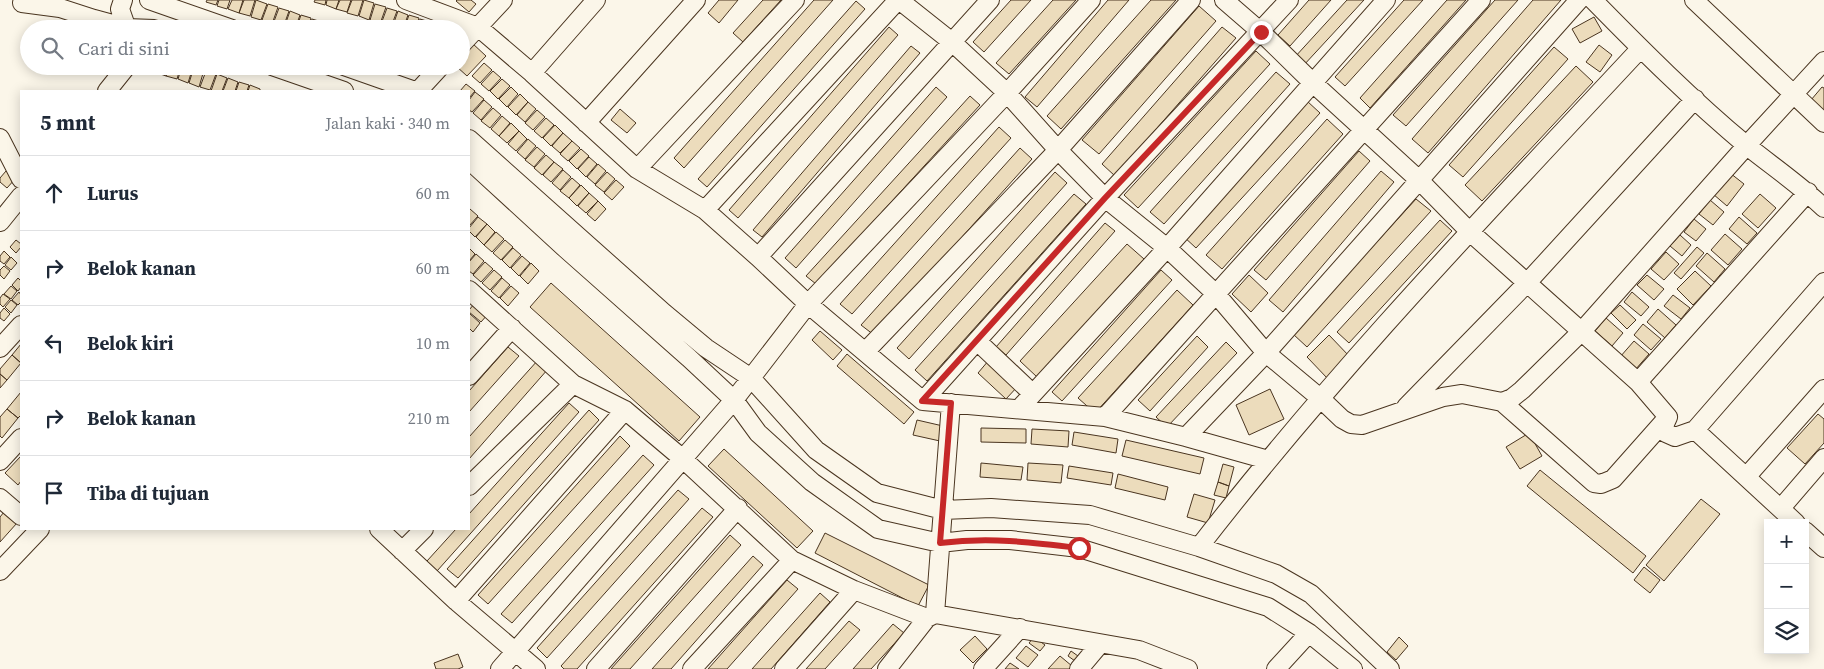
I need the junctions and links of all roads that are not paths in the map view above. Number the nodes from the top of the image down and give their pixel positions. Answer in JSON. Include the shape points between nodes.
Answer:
{"nodes":[{"id":1,"x":149,"y":0,"type":"edge"},
{"id":2,"x":406,"y":0,"type":"edge"},
{"id":3,"x":503,"y":0,"type":"edge"},
{"id":4,"x":596,"y":0,"type":"edge"},
{"id":5,"x":696,"y":0,"type":"edge"},
{"id":6,"x":795,"y":0,"type":"edge"},
{"id":7,"x":898,"y":0,"type":"edge"},
{"id":8,"x":990,"y":0,"type":"edge"},
{"id":9,"x":1091,"y":0,"type":"edge"},
{"id":10,"x":1191,"y":0,"type":"edge"},
{"id":11,"x":1224,"y":0,"type":"edge"},
{"id":12,"x":1289,"y":0,"type":"edge"},
{"id":13,"x":1386,"y":0,"type":"edge"},
{"id":14,"x":1481,"y":0,"type":"edge"},
{"id":15,"x":1579,"y":0,"type":"edge"},
{"id":16,"x":1593,"y":0,"type":"edge"},
{"id":17,"x":1694,"y":0,"type":"edge"},
{"id":18,"x":22,"y":3,"type":"dead end"},
{"id":19,"x":121,"y":5,"type":"edge"},
{"id":20,"x":94,"y":20,"type":"edge"},
{"id":21,"x":125,"y":20,"type":"edge"},
{"id":22,"x":206,"y":20,"type":"edge"},
{"id":23,"x":459,"y":20,"type":"edge"},
{"id":24,"x":470,"y":24,"type":"edge"},
{"id":25,"x":478,"y":27,"type":"junction"},
{"id":26,"x":1261,"y":32,"type":"junction"},
{"id":27,"x":470,"y":35,"type":"edge"},
{"id":28,"x":952,"y":42,"type":"junction"},
{"id":29,"x":1640,"y":49,"type":"junction"},
{"id":30,"x":1824,"y":61,"type":"edge"},
{"id":31,"x":532,"y":73,"type":"junction"},
{"id":32,"x":120,"y":75,"type":"edge"},
{"id":33,"x":298,"y":75,"type":"edge"},
{"id":34,"x":370,"y":75,"type":"edge"},
{"id":35,"x":432,"y":75,"type":"edge"},
{"id":36,"x":1313,"y":83,"type":"junction"},
{"id":37,"x":108,"y":90,"type":"edge"},
{"id":38,"x":341,"y":90,"type":"edge"},
{"id":39,"x":413,"y":90,"type":"edge"},
{"id":40,"x":417,"y":90,"type":"edge"},
{"id":41,"x":1007,"y":93,"type":"junction"},
{"id":42,"x":1793,"y":95,"type":"junction"},
{"id":43,"x":1695,"y":99,"type":"junction"},
{"id":44,"x":1824,"y":123,"type":"edge"},
{"id":45,"x":586,"y":124,"type":"junction"},
{"id":46,"x":1364,"y":130,"type":"junction"},
{"id":47,"x":0,"y":138,"type":"edge"},
{"id":48,"x":470,"y":140,"type":"edge"},
{"id":49,"x":1747,"y":145,"type":"junction"},
{"id":50,"x":1058,"y":150,"type":"junction"},
{"id":51,"x":470,"y":161,"type":"edge"},
{"id":52,"x":637,"y":168,"type":"junction"},
{"id":53,"x":20,"y":177,"type":"edge"},
{"id":54,"x":1419,"y":180,"type":"junction"},
{"id":55,"x":1808,"y":192,"type":"junction"},
{"id":56,"x":20,"y":197,"type":"edge"},
{"id":57,"x":1105,"y":198,"type":"junction"},
{"id":58,"x":1824,"y":208,"type":"edge"},
{"id":59,"x":705,"y":210,"type":"junction"},
{"id":60,"x":0,"y":222,"type":"edge"},
{"id":61,"x":1470,"y":232,"type":"junction"},
{"id":62,"x":1167,"y":248,"type":"junction"},
{"id":63,"x":758,"y":257,"type":"junction"},
{"id":64,"x":1824,"y":282,"type":"edge"},
{"id":65,"x":1526,"y":284,"type":"junction"},
{"id":66,"x":470,"y":291,"type":"edge"},
{"id":67,"x":1216,"y":294,"type":"junction"},
{"id":68,"x":808,"y":304,"type":"junction"},
{"id":69,"x":20,"y":326,"type":"edge"},
{"id":70,"x":512,"y":328,"type":"junction"},
{"id":71,"x":1582,"y":331,"type":"junction"},
{"id":72,"x":977,"y":341,"type":"junction"},
{"id":73,"x":0,"y":348,"type":"edge"},
{"id":74,"x":865,"y":352,"type":"junction"},
{"id":75,"x":1266,"y":353,"type":"junction"},
{"id":76,"x":470,"y":375,"type":"edge"},
{"id":77,"x":751,"y":378,"type":"junction"},
{"id":78,"x":1638,"y":382,"type":"junction"},
{"id":79,"x":573,"y":384,"type":"junction"},
{"id":80,"x":1824,"y":389,"type":"edge"},
{"id":81,"x":1032,"y":393,"type":"junction"},
{"id":82,"x":1320,"y":398,"type":"junction"},
{"id":83,"x":734,"y":400,"type":"junction"},
{"id":84,"x":922,"y":401,"type":"junction"},
{"id":85,"x":1502,"y":402,"type":"junction"},
{"id":86,"x":951,"y":403,"type":"junction"},
{"id":87,"x":1019,"y":409,"type":"junction"},
{"id":88,"x":1404,"y":409,"type":"junction"},
{"id":89,"x":625,"y":410,"type":"junction"},
{"id":90,"x":1105,"y":417,"type":"junction"},
{"id":91,"x":1668,"y":417,"type":"junction"},
{"id":92,"x":1695,"y":430,"type":"junction"},
{"id":93,"x":1186,"y":437,"type":"junction"},
{"id":94,"x":20,"y":439,"type":"edge"},
{"id":95,"x":683,"y":458,"type":"junction"},
{"id":96,"x":1824,"y":458,"type":"edge"},
{"id":97,"x":1268,"y":460,"type":"junction"},
{"id":98,"x":0,"y":462,"type":"edge"},
{"id":99,"x":1747,"y":476,"type":"junction"},
{"id":100,"x":470,"y":485,"type":"edge"},
{"id":101,"x":0,"y":498,"type":"edge"},
{"id":102,"x":738,"y":508,"type":"junction"},
{"id":103,"x":1781,"y":508,"type":"junction"},
{"id":104,"x":943,"y":510,"type":"junction"},
{"id":105,"x":20,"y":515,"type":"edge"},
{"id":106,"x":1792,"y":519,"type":"edge"},
{"id":107,"x":37,"y":530,"type":"edge"},
{"id":108,"x":380,"y":530,"type":"edge"},
{"id":109,"x":423,"y":530,"type":"edge"},
{"id":110,"x":1809,"y":535,"type":"edge"},
{"id":111,"x":940,"y":543,"type":"junction"},
{"id":112,"x":1199,"y":546,"type":"junction"},
{"id":113,"x":1824,"y":548,"type":"edge"},
{"id":114,"x":402,"y":551,"type":"junction"},
{"id":115,"x":792,"y":560,"type":"junction"},
{"id":116,"x":0,"y":571,"type":"edge"},
{"id":117,"x":854,"y":590,"type":"junction"},
{"id":118,"x":456,"y":602,"type":"junction"},
{"id":119,"x":931,"y":616,"type":"junction"},
{"id":120,"x":1020,"y":628,"type":"junction"},
{"id":121,"x":1309,"y":633,"type":"junction"},
{"id":122,"x":1100,"y":644,"type":"junction"},
{"id":123,"x":514,"y":651,"type":"junction"},
{"id":124,"x":892,"y":667,"type":"edge"},
{"id":125,"x":1181,"y":668,"type":"edge"},
{"id":126,"x":500,"y":669,"type":"edge"},
{"id":127,"x":536,"y":669,"type":"edge"},
{"id":128,"x":596,"y":669,"type":"edge"},
{"id":129,"x":692,"y":669,"type":"edge"},
{"id":130,"x":784,"y":669,"type":"edge"},
{"id":131,"x":983,"y":669,"type":"edge"},
{"id":132,"x":1079,"y":669,"type":"edge"},
{"id":133,"x":1276,"y":669,"type":"edge"},
{"id":134,"x":1353,"y":669,"type":"edge"},
{"id":135,"x":1390,"y":669,"type":"edge"}],
"edges":[{"from":1,"to":22,"type":"street"},
{"from":2,"to":23,"type":"street"},
{"from":3,"to":25,"type":"street"},
{"from":4,"to":31,"type":"street"},
{"from":5,"to":45,"type":"street"},
{"from":6,"to":52,"type":"street"},
{"from":7,"to":28,"type":"street"},
{"from":7,"to":59,"type":"street"},
{"from":8,"to":28,"type":"street"},
{"from":9,"to":41,"type":"street"},
{"from":10,"to":50,"type":"street"},
{"from":11,"to":26,"type":"street"},
{"from":12,"to":26,"type":"street"},
{"from":13,"to":36,"type":"street"},
{"from":14,"to":46,"type":"street"},
{"from":15,"to":54,"type":"street"},
{"from":16,"to":29,"type":"street"},
{"from":17,"to":42,"type":"street"},
{"from":18,"to":20,"type":"street","via":[[60,8]]},
{"from":19,"to":21,"type":"street"},
{"from":24,"to":25,"type":"street"},
{"from":25,"to":27,"type":"street"},
{"from":25,"to":31,"type":"street"},
{"from":26,"to":36,"type":"street"},
{"from":26,"to":57,"type":"street"},
{"from":28,"to":41,"type":"street"},
{"from":28,"to":63,"type":"street"},
{"from":29,"to":43,"type":"street"},
{"from":29,"to":61,"type":"street"},
{"from":30,"to":42,"type":"street"},
{"from":31,"to":45,"type":"street"},
{"from":32,"to":37,"type":"street"},
{"from":33,"to":38,"type":"street"},
{"from":34,"to":39,"type":"street"},
{"from":35,"to":40,"type":"street"},
{"from":36,"to":46,"type":"street"},
{"from":36,"to":62,"type":"street"},
{"from":41,"to":50,"type":"street"},
{"from":41,"to":68,"type":"street"},
{"from":42,"to":44,"type":"street"},
{"from":42,"to":49,"type":"street"},
{"from":43,"to":49,"type":"street"},
{"from":43,"to":65,"type":"street"},
{"from":45,"to":52,"type":"street"},
{"from":46,"to":54,"type":"street"},
{"from":46,"to":67,"type":"street"},
{"from":47,"to":53,"type":"street"},
{"from":48,"to":77,"type":"street","via":[[664,313],[706,348]]},
{"from":49,"to":55,"type":"street"},
{"from":49,"to":71,"type":"street"},
{"from":50,"to":57,"type":"street"},
{"from":50,"to":74,"type":"street"},
{"from":51,"to":83,"type":"street"},
{"from":52,"to":59,"type":"street"},
{"from":54,"to":61,"type":"street"},
{"from":54,"to":75,"type":"street"},
{"from":55,"to":58,"type":"street"},
{"from":55,"to":78,"type":"street"},
{"from":56,"to":60,"type":"street"},
{"from":57,"to":62,"type":"street"},
{"from":57,"to":72,"type":"street"},
{"from":59,"to":63,"type":"street"},
{"from":61,"to":65,"type":"street"},
{"from":61,"to":82,"type":"street"},
{"from":62,"to":67,"type":"street"},
{"from":62,"to":81,"type":"street"},
{"from":63,"to":68,"type":"street"},
{"from":64,"to":92,"type":"street"},
{"from":65,"to":71,"type":"street"},
{"from":65,"to":88,"type":"street"},
{"from":66,"to":70,"type":"street"},
{"from":67,"to":75,"type":"street"},
{"from":67,"to":90,"type":"street"},
{"from":68,"to":74,"type":"street"},
{"from":68,"to":77,"type":"street"},
{"from":69,"to":73,"type":"street"},
{"from":70,"to":76,"type":"street"},
{"from":70,"to":79,"type":"street"},
{"from":71,"to":78,"type":"street"},
{"from":71,"to":85,"type":"street","via":[[1517,394]]},
{"from":72,"to":81,"type":"street"},
{"from":72,"to":84,"type":"street"},
{"from":74,"to":84,"type":"street"},
{"from":75,"to":82,"type":"street"},
{"from":75,"to":93,"type":"street"},
{"from":77,"to":83,"type":"street"},
{"from":77,"to":104,"type":"street","via":[[816,450],[877,493]]},
{"from":78,"to":91,"type":"street"},
{"from":79,"to":89,"type":"street"},
{"from":79,"to":100,"type":"street"},
{"from":80,"to":99,"type":"street"},
{"from":81,"to":87,"type":"street"},
{"from":82,"to":88,"type":"street","via":[[1351,424],[1362,424]]},
{"from":82,"to":97,"type":"street"},
{"from":83,"to":95,"type":"street"},
{"from":83,"to":111,"type":"street","via":[[758,434],[812,482],[878,529]]},
{"from":84,"to":86,"type":"street"},
{"from":85,"to":88,"type":"street","via":[[1462,394]]},
{"from":85,"to":91,"type":"street","via":[[1594,483],[1601,484],[1613,479]]},
{"from":86,"to":87,"type":"street"},
{"from":86,"to":104,"type":"street"},
{"from":87,"to":90,"type":"street"},
{"from":89,"to":95,"type":"street"},
{"from":89,"to":118,"type":"street"},
{"from":90,"to":93,"type":"street"},
{"from":91,"to":92,"type":"street","via":[[1664,428],[1666,433],[1675,437]]},
{"from":92,"to":99,"type":"street"},
{"from":93,"to":97,"type":"street"},
{"from":94,"to":98,"type":"street"},
{"from":95,"to":102,"type":"street"},
{"from":95,"to":123,"type":"street"},
{"from":96,"to":103,"type":"street"},
{"from":97,"to":112,"type":"street"},
{"from":99,"to":103,"type":"street"},
{"from":101,"to":105,"type":"street"},
{"from":102,"to":115,"type":"street"},
{"from":102,"to":128,"type":"street"},
{"from":103,"to":106,"type":"street"},
{"from":104,"to":111,"type":"street"},
{"from":104,"to":112,"type":"street","via":[[991,508],[1090,515]]},
{"from":107,"to":116,"type":"street"},
{"from":108,"to":114,"type":"street"},
{"from":109,"to":114,"type":"street"},
{"from":110,"to":113,"type":"street"},
{"from":111,"to":119,"type":"street"},
{"from":111,"to":121,"type":"street","via":[[1010,540],[1079,548],[1268,607]]},
{"from":112,"to":135,"type":"street","via":[[1276,574],[1311,594]]},
{"from":114,"to":118,"type":"street"},
{"from":115,"to":117,"type":"street"},
{"from":115,"to":129,"type":"street"},
{"from":117,"to":119,"type":"street"},
{"from":117,"to":130,"type":"street"},
{"from":118,"to":123,"type":"street"},
{"from":119,"to":120,"type":"street"},
{"from":119,"to":124,"type":"street"},
{"from":120,"to":122,"type":"street"},
{"from":120,"to":131,"type":"street"},
{"from":121,"to":133,"type":"street"},
{"from":121,"to":134,"type":"street"},
{"from":122,"to":125,"type":"street","via":[[1139,650]]},
{"from":122,"to":132,"type":"street"},
{"from":123,"to":126,"type":"street"},
{"from":123,"to":127,"type":"street"}]}
